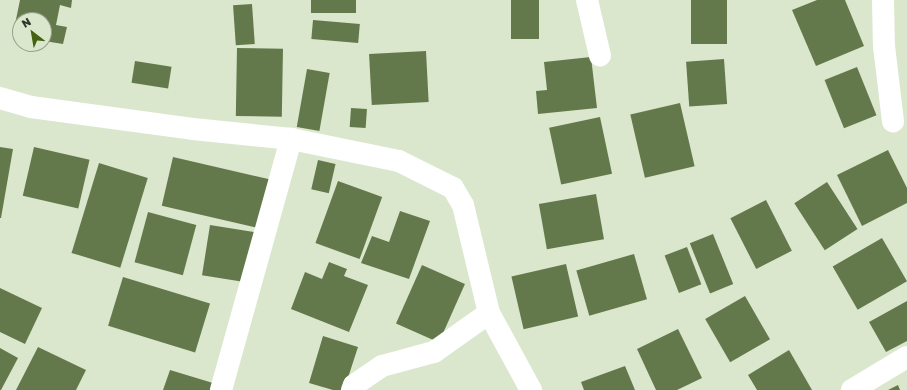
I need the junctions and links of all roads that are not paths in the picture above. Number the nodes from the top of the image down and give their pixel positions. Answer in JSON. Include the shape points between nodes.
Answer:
{"nodes":[{"id":1,"x":587,"y":0,"type":"edge"},
{"id":2,"x":883,"y":0,"type":"edge"},
{"id":3,"x":600,"y":56,"type":"dead end"},
{"id":4,"x":0,"y":98,"type":"edge"},
{"id":5,"x":893,"y":121,"type":"dead end"},
{"id":6,"x":290,"y":138,"type":"junction"},
{"id":7,"x":489,"y":313,"type":"junction"},
{"id":8,"x":907,"y":357,"type":"edge"},
{"id":9,"x":221,"y":390,"type":"edge"},
{"id":10,"x":352,"y":390,"type":"edge"},
{"id":11,"x":531,"y":390,"type":"edge"},
{"id":12,"x":852,"y":390,"type":"edge"}],
"edges":[{"from":1,"to":3,"type":"street"},
{"from":2,"to":5,"type":"street","via":[[884,46]]},
{"from":4,"to":6,"type":"street","via":[[31,107],[193,129]]},
{"from":6,"to":7,"type":"street","via":[[399,161],[453,188],[463,205]]},
{"from":6,"to":9,"type":"street"},
{"from":7,"to":10,"type":"street","via":[[434,352],[382,366],[354,385]]},
{"from":7,"to":11,"type":"street"},
{"from":8,"to":12,"type":"street"}]}
